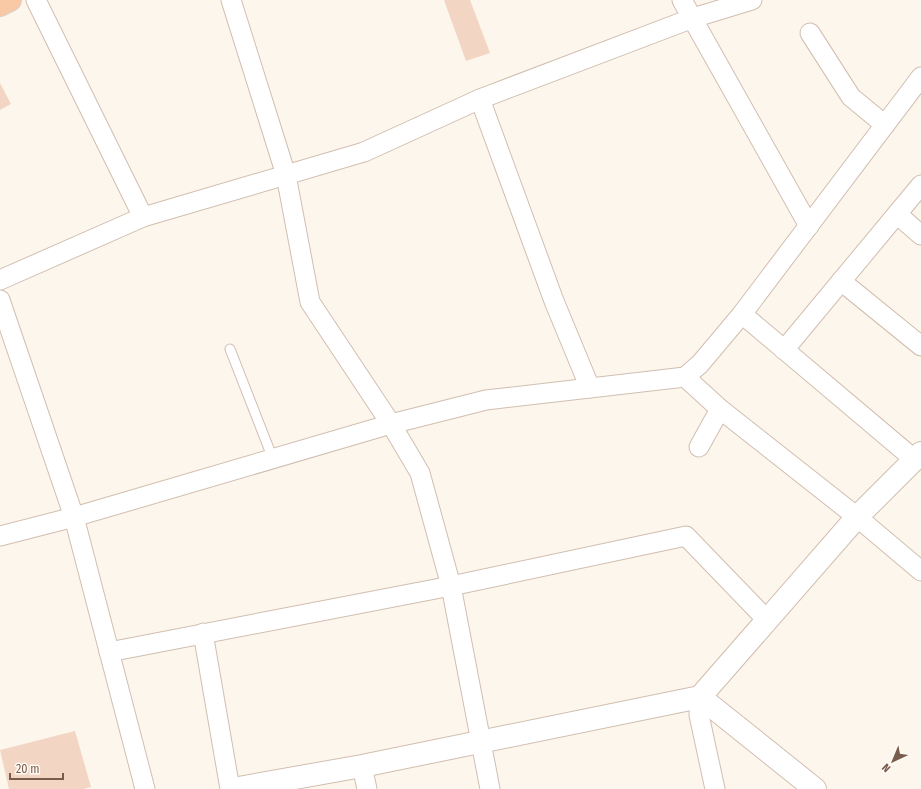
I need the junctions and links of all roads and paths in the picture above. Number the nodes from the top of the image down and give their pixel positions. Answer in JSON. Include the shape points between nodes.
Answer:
{"nodes":[{"id":1,"x":10,"y":0,"type":"edge"},
{"id":2,"x":36,"y":0,"type":"edge"},
{"id":3,"x":231,"y":0,"type":"edge"},
{"id":4,"x":682,"y":0,"type":"edge"},
{"id":5,"x":752,"y":0,"type":"edge"},
{"id":6,"x":0,"y":5,"type":"edge"},
{"id":7,"x":693,"y":18,"type":"junction"},
{"id":8,"x":810,"y":33,"type":"dead end"},
{"id":9,"x":921,"y":77,"type":"edge"},
{"id":10,"x":480,"y":99,"type":"junction"},
{"id":11,"x":885,"y":125,"type":"junction"},
{"id":12,"x":286,"y":175,"type":"junction"},
{"id":13,"x":921,"y":185,"type":"edge"},
{"id":14,"x":897,"y":214,"type":"junction"},
{"id":15,"x":143,"y":217,"type":"junction"},
{"id":16,"x":809,"y":226,"type":"junction"},
{"id":17,"x":921,"y":235,"type":"edge"},
{"id":18,"x":0,"y":280,"type":"edge"},
{"id":19,"x":841,"y":281,"type":"junction"},
{"id":20,"x":0,"y":300,"type":"edge"},
{"id":21,"x":742,"y":314,"type":"junction"},
{"id":22,"x":921,"y":346,"type":"edge"},
{"id":23,"x":230,"y":349,"type":"dead end"},
{"id":24,"x":784,"y":350,"type":"junction"},
{"id":25,"x":685,"y":377,"type":"junction"},
{"id":26,"x":590,"y":388,"type":"junction"},
{"id":27,"x":720,"y":409,"type":"junction"},
{"id":28,"x":391,"y":424,"type":"junction"},
{"id":29,"x":699,"y":447,"type":"dead end"},
{"id":30,"x":918,"y":456,"type":"edge"},
{"id":31,"x":273,"y":459,"type":"junction"},
{"id":32,"x":74,"y":517,"type":"junction"},
{"id":33,"x":857,"y":517,"type":"junction"},
{"id":34,"x":0,"y":536,"type":"edge"},
{"id":35,"x":921,"y":571,"type":"edge"},
{"id":36,"x":451,"y":586,"type":"junction"},
{"id":37,"x":768,"y":620,"type":"junction"},
{"id":38,"x":203,"y":633,"type":"junction"},
{"id":39,"x":109,"y":652,"type":"junction"},
{"id":40,"x":700,"y":697,"type":"junction"},
{"id":41,"x":481,"y":742,"type":"junction"},
{"id":42,"x":362,"y":766,"type":"junction"},
{"id":43,"x":144,"y":789,"type":"edge"},
{"id":44,"x":231,"y":789,"type":"edge"},
{"id":45,"x":367,"y":789,"type":"edge"},
{"id":46,"x":490,"y":789,"type":"edge"},
{"id":47,"x":715,"y":789,"type":"edge"},
{"id":48,"x":815,"y":789,"type":"edge"}],
"edges":[{"from":1,"to":6,"type":"highway"},
{"from":2,"to":15,"type":"street"},
{"from":3,"to":12,"type":"street"},
{"from":4,"to":7,"type":"street"},
{"from":5,"to":7,"type":"street"},
{"from":7,"to":10,"type":"street"},
{"from":7,"to":16,"type":"street"},
{"from":8,"to":11,"type":"street","via":[[851,97]]},
{"from":9,"to":11,"type":"street"},
{"from":10,"to":12,"type":"street","via":[[364,152]]},
{"from":10,"to":26,"type":"street","via":[[554,300]]},
{"from":11,"to":16,"type":"street"},
{"from":12,"to":15,"type":"street"},
{"from":12,"to":28,"type":"street","via":[[310,302]]},
{"from":13,"to":14,"type":"street"},
{"from":14,"to":17,"type":"street"},
{"from":14,"to":19,"type":"street"},
{"from":15,"to":18,"type":"street"},
{"from":16,"to":21,"type":"street"},
{"from":19,"to":22,"type":"street"},
{"from":19,"to":24,"type":"street"},
{"from":20,"to":32,"type":"street"},
{"from":21,"to":24,"type":"street"},
{"from":21,"to":25,"type":"street","via":[[700,364]]},
{"from":23,"to":31,"type":"lane"},
{"from":24,"to":30,"type":"street"},
{"from":25,"to":26,"type":"street"},
{"from":25,"to":27,"type":"street"},
{"from":26,"to":28,"type":"street","via":[[486,400]]},
{"from":27,"to":29,"type":"street"},
{"from":27,"to":33,"type":"street"},
{"from":28,"to":31,"type":"street"},
{"from":28,"to":36,"type":"street","via":[[420,472]]},
{"from":30,"to":33,"type":"street"},
{"from":31,"to":32,"type":"street"},
{"from":32,"to":34,"type":"street"},
{"from":32,"to":39,"type":"street"},
{"from":33,"to":35,"type":"street"},
{"from":33,"to":37,"type":"street"},
{"from":36,"to":37,"type":"street","via":[[686,536]]},
{"from":36,"to":38,"type":"street"},
{"from":36,"to":41,"type":"street"},
{"from":37,"to":40,"type":"street"},
{"from":38,"to":39,"type":"street"},
{"from":38,"to":44,"type":"street"},
{"from":39,"to":43,"type":"street"},
{"from":40,"to":41,"type":"street"},
{"from":40,"to":47,"type":"street","via":[[699,715]]},
{"from":40,"to":48,"type":"street"},
{"from":41,"to":42,"type":"street"},
{"from":41,"to":46,"type":"street"},
{"from":42,"to":44,"type":"street"},
{"from":42,"to":45,"type":"street"}]}
